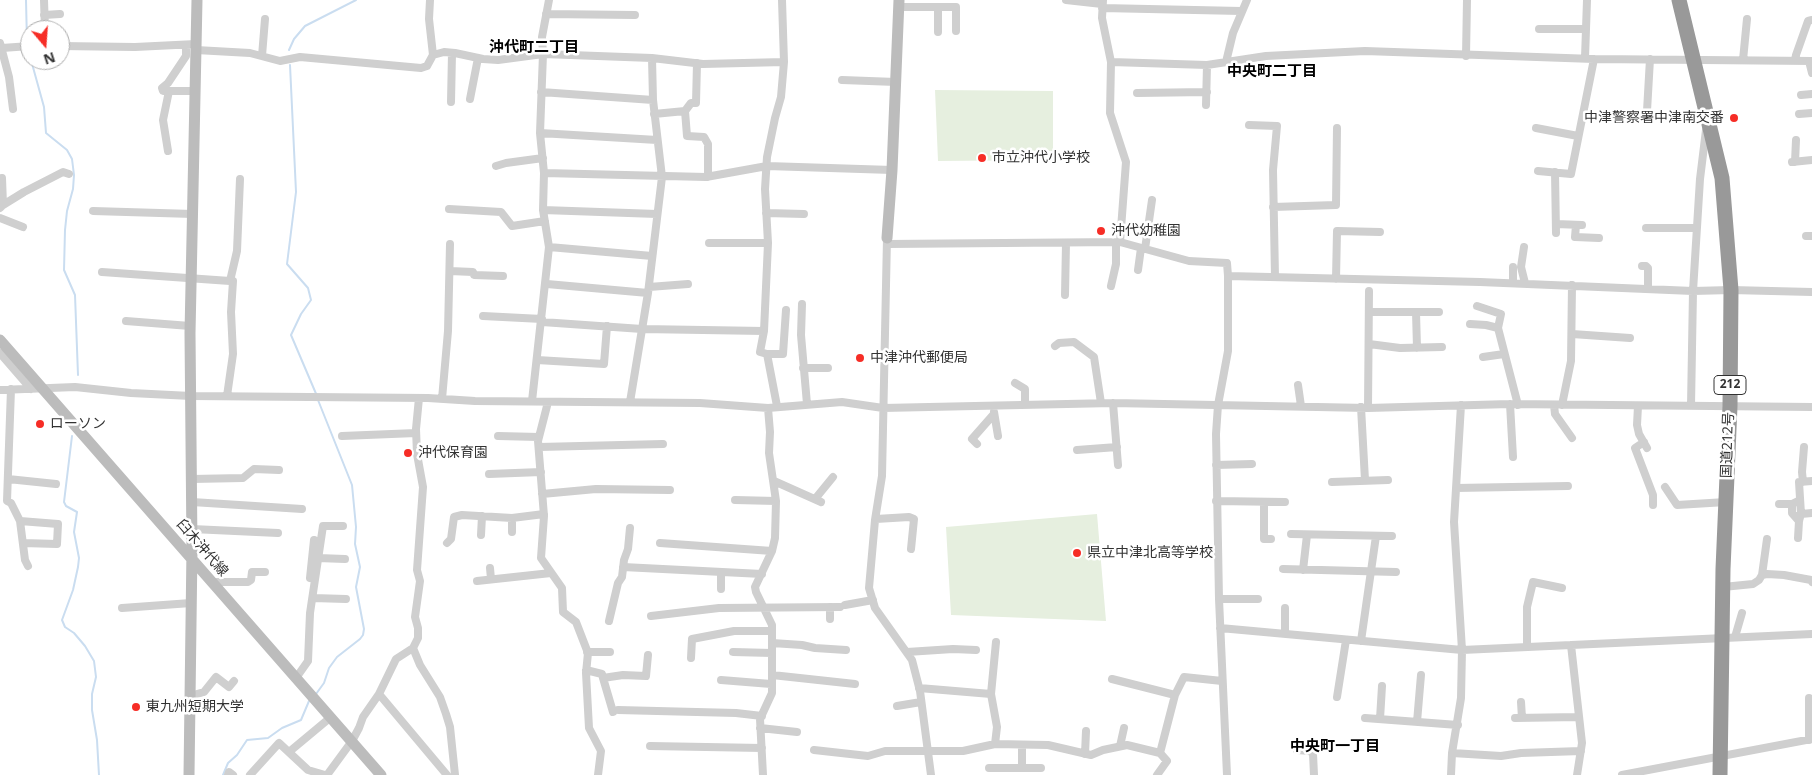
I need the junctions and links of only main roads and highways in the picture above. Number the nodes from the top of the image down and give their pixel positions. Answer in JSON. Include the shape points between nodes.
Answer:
{"nodes":[{"id":1,"x":1680,"y":0,"type":"edge"},
{"id":2,"x":1720,"y":775,"type":"edge"}],
"edges":[{"from":1,"to":2,"type":"highway","name":"国道212号","number":"212","via":[[1722,178],[1731,290],[1723,587],[1729,637]]}]}
